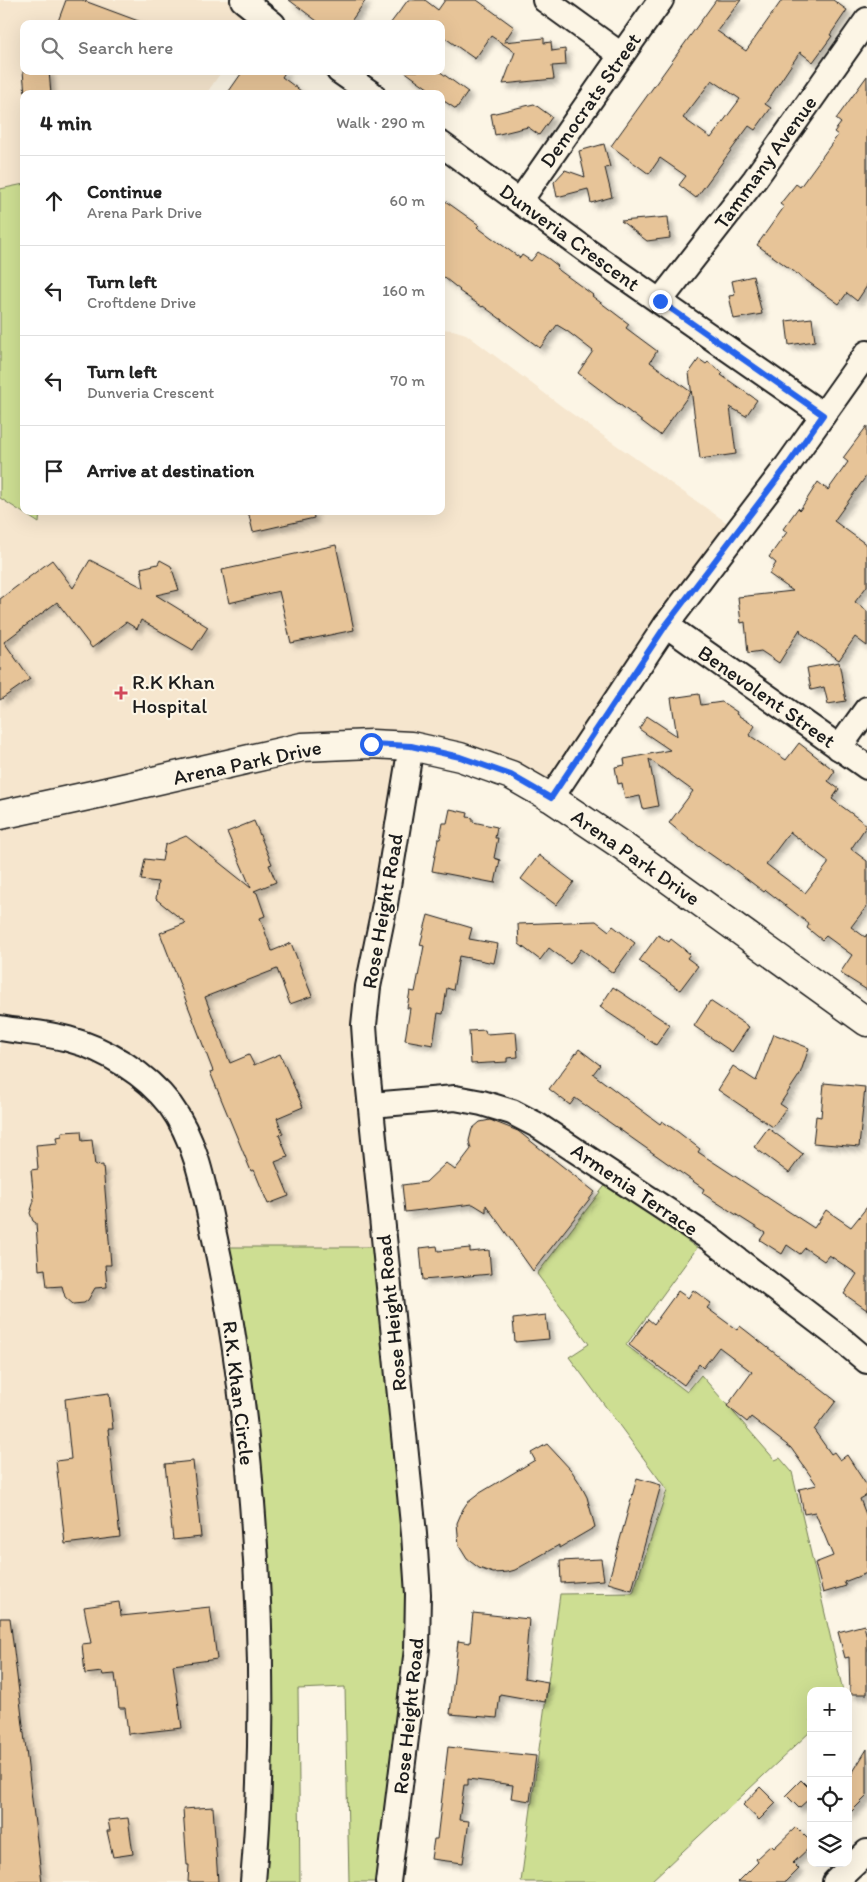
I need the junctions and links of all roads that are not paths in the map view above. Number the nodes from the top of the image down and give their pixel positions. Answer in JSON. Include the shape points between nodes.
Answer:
{"nodes":[{"id":1,"x":243,"y":0,"type":"edge"},
{"id":2,"x":544,"y":0,"type":"edge"},
{"id":3,"x":661,"y":0,"type":"edge"},
{"id":4,"x":268,"y":20,"type":"edge"},
{"id":5,"x":867,"y":20,"type":"edge"},
{"id":6,"x":621,"y":55,"type":"junction"},
{"id":7,"x":345,"y":75,"type":"edge"},
{"id":8,"x":366,"y":90,"type":"edge"},
{"id":9,"x":445,"y":147,"type":"edge"},
{"id":10,"x":520,"y":201,"type":"junction"},
{"id":11,"x":660,"y":301,"type":"junction"},
{"id":12,"x":867,"y":353,"type":"edge"},
{"id":13,"x":823,"y":415,"type":"junction"},
{"id":14,"x":666,"y":625,"type":"junction"},
{"id":15,"x":867,"y":709,"type":"edge"},
{"id":16,"x":411,"y":746,"type":"junction"},
{"id":17,"x":839,"y":748,"type":"junction"},
{"id":18,"x":867,"y":768,"type":"edge"},
{"id":19,"x":551,"y":798,"type":"junction"},
{"id":20,"x":0,"y":814,"type":"edge"},
{"id":21,"x":867,"y":1022,"type":"edge"},
{"id":22,"x":0,"y":1028,"type":"edge"},
{"id":23,"x":371,"y":1105,"type":"junction"},
{"id":24,"x":867,"y":1362,"type":"edge"},
{"id":25,"x":867,"y":1852,"type":"edge"},
{"id":26,"x":253,"y":1882,"type":"edge"},
{"id":27,"x":388,"y":1882,"type":"edge"},
{"id":28,"x":835,"y":1882,"type":"edge"}],
"edges":[{"from":1,"to":4,"type":"street"},
{"from":2,"to":6,"type":"street"},
{"from":3,"to":6,"type":"street","name":"Democrats Street"},
{"from":5,"to":11,"type":"street","name":"Tammany Avenue","via":[[755,179]]},
{"from":6,"to":10,"type":"street","name":"Democrats Street"},
{"from":7,"to":8,"type":"street"},
{"from":9,"to":10,"type":"street","name":"Dunveria Crescent"},
{"from":10,"to":11,"type":"street","name":"Dunveria Crescent"},
{"from":11,"to":13,"type":"street","name":"Dunveria Crescent"},
{"from":12,"to":13,"type":"street"},
{"from":13,"to":14,"type":"street"},
{"from":14,"to":17,"type":"street","name":"Benevolent Street"},
{"from":14,"to":19,"type":"street"},
{"from":15,"to":17,"type":"street"},
{"from":16,"to":19,"type":"street","name":"Arena Park Drive","via":[[460,757],[511,775]]},
{"from":16,"to":20,"type":"street","name":"Arena Park Drive","via":[[302,746]]},
{"from":16,"to":23,"type":"street","name":"Rose Height Road","via":[[368,987],[364,1025]]},
{"from":17,"to":18,"type":"street","name":"Benevolent Street"},
{"from":19,"to":21,"type":"street","name":"Arena Park Drive"},
{"from":22,"to":26,"type":"street","name":"R.K. Khan Circle","via":[[68,1039],[125,1065],[147,1080],[168,1103],[184,1126],[197,1160],[232,1330],[247,1446],[256,1555],[261,1714]]},
{"from":23,"to":24,"type":"street","name":"Armenia Terrace","via":[[456,1098],[512,1112],[537,1125],[709,1238],[842,1339]]},
{"from":23,"to":27,"type":"street","name":"Rose Height Road","via":[[418,1594],[418,1649]]},
{"from":25,"to":28,"type":"street"}]}
